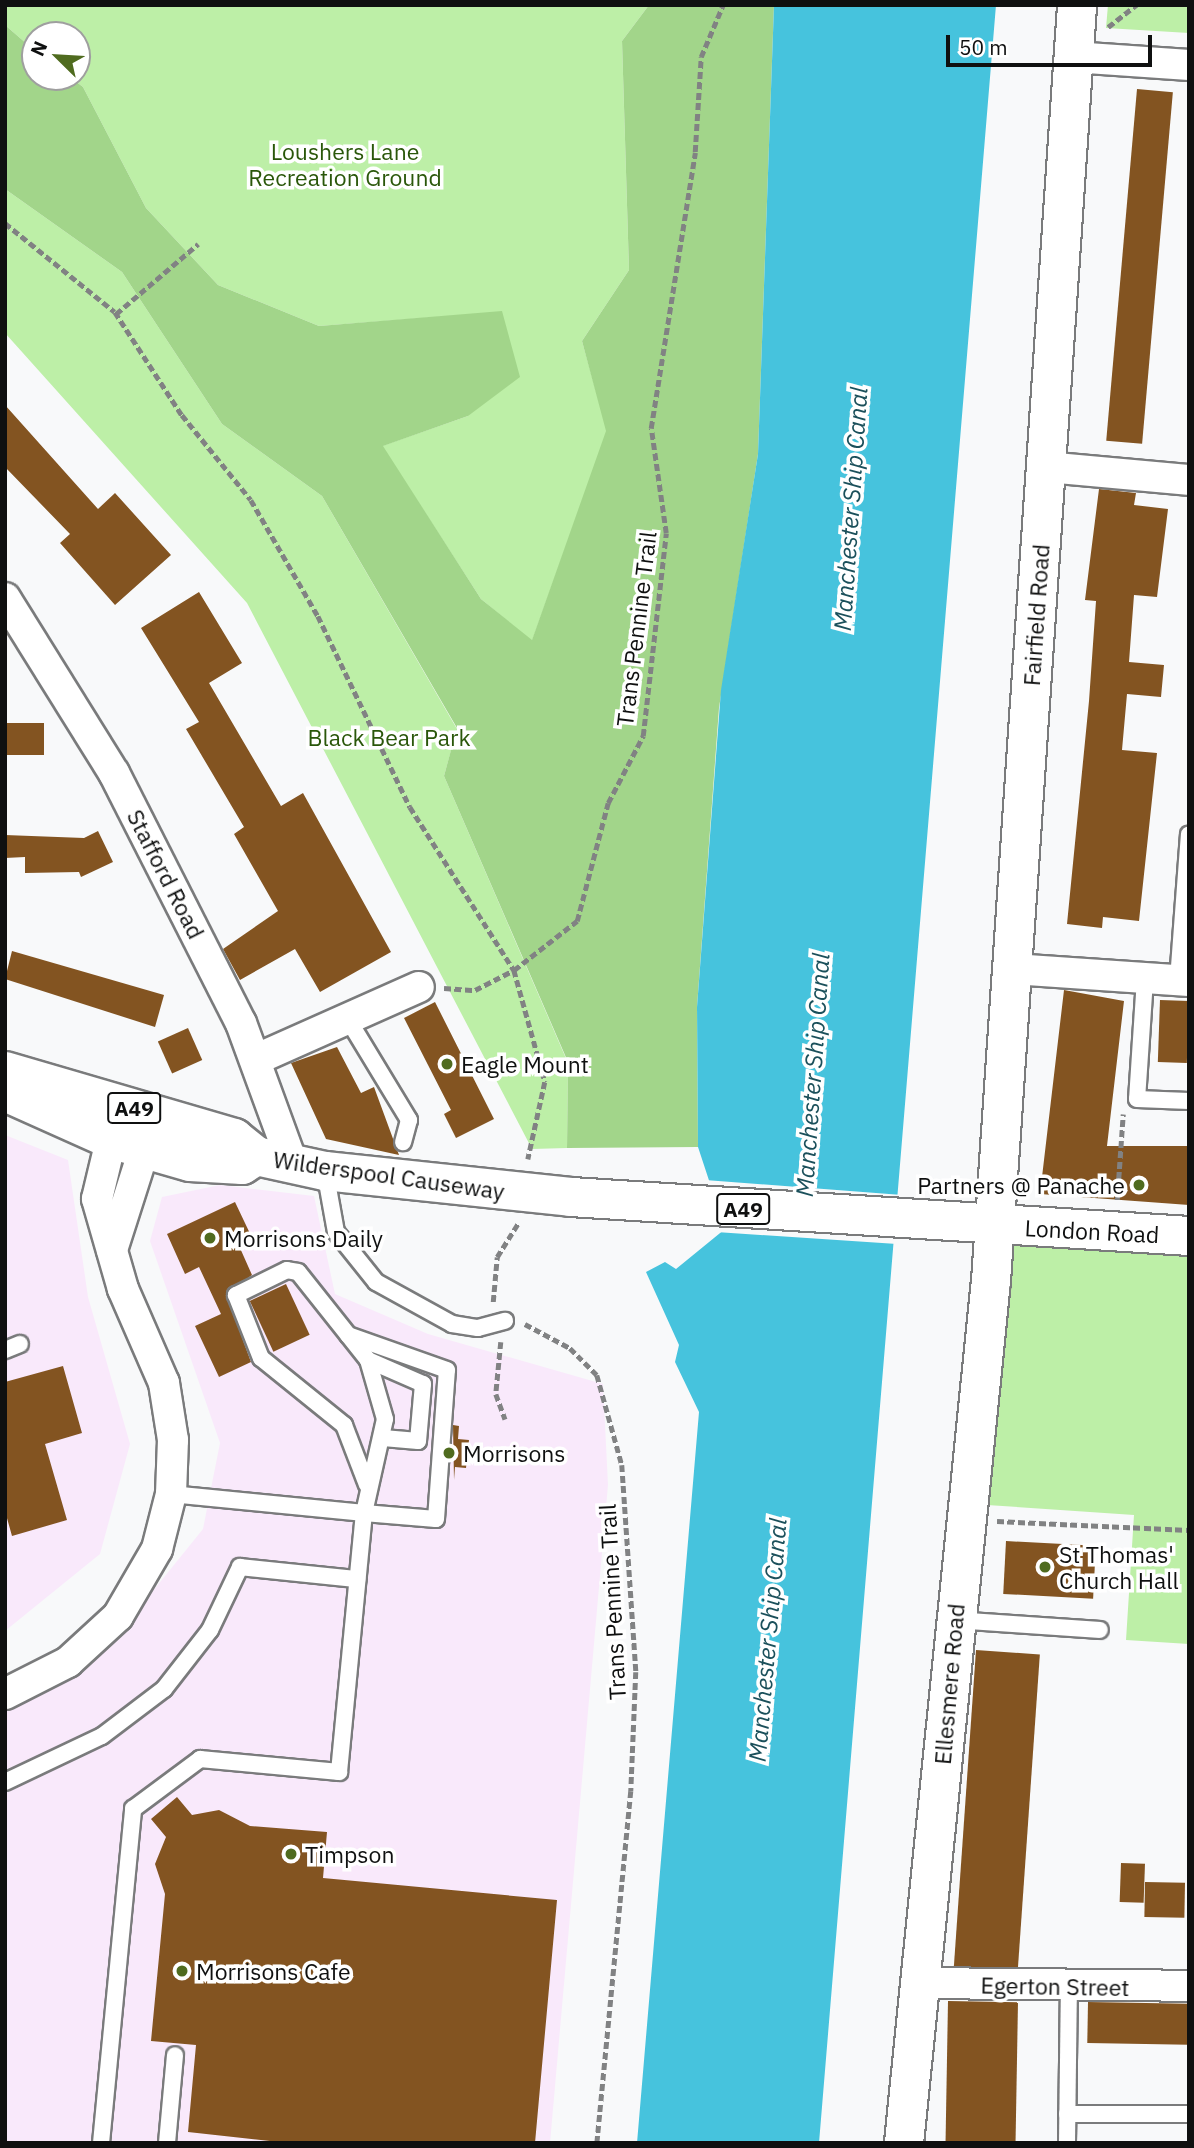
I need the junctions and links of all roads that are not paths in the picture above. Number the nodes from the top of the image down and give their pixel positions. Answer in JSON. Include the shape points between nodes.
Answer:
{"nodes":[{"id":1,"x":1077,"y":5,"type":"edge"},
{"id":2,"x":1073,"y":57,"type":"junction"},
{"id":3,"x":1189,"y":65,"type":"edge"},
{"id":4,"x":1046,"y":467,"type":"junction"},
{"id":5,"x":1189,"y":480,"type":"edge"},
{"id":6,"x":5,"y":598,"type":"edge"},
{"id":7,"x":1189,"y":834,"type":"edge"},
{"id":8,"x":1013,"y":969,"type":"junction"},
{"id":9,"x":1144,"y":979,"type":"junction"},
{"id":10,"x":1183,"y":981,"type":"edge"},
{"id":11,"x":419,"y":987,"type":"road end"},
{"id":12,"x":349,"y":1021,"type":"junction"},
{"id":13,"x":257,"y":1059,"type":"junction"},
{"id":14,"x":5,"y":1071,"type":"edge"},
{"id":15,"x":5,"y":1092,"type":"edge"},
{"id":16,"x":1189,"y":1101,"type":"edge"},
{"id":17,"x":132,"y":1127,"type":"junction"},
{"id":18,"x":403,"y":1142,"type":"dead end"},
{"id":19,"x":309,"y":1168,"type":"junction"},
{"id":20,"x":995,"y":1225,"type":"junction"},
{"id":21,"x":1189,"y":1236,"type":"edge"},
{"id":22,"x":505,"y":1321,"type":"road end"},
{"id":23,"x":348,"y":1335,"type":"junction"},
{"id":24,"x":368,"y":1360,"type":"junction"},
{"id":25,"x":383,"y":1438,"type":"junction"},
{"id":26,"x":367,"y":1485,"type":"junction"},
{"id":27,"x":171,"y":1494,"type":"junction"},
{"id":28,"x":364,"y":1513,"type":"junction"},
{"id":29,"x":357,"y":1579,"type":"junction"},
{"id":30,"x":955,"y":1620,"type":"junction"},
{"id":31,"x":1100,"y":1630,"type":"dead end"},
{"id":32,"x":5,"y":1694,"type":"edge"},
{"id":33,"x":5,"y":1782,"type":"edge"},
{"id":34,"x":921,"y":1983,"type":"junction"},
{"id":35,"x":1189,"y":1986,"type":"edge"},
{"id":36,"x":1069,"y":1987,"type":"junction"},
{"id":37,"x":174,"y":2055,"type":"dead end"},
{"id":38,"x":1067,"y":2114,"type":"junction"},
{"id":39,"x":1189,"y":2114,"type":"edge"},
{"id":40,"x":101,"y":2143,"type":"edge"},
{"id":41,"x":167,"y":2143,"type":"edge"},
{"id":42,"x":904,"y":2143,"type":"edge"},
{"id":43,"x":1067,"y":2143,"type":"edge"}],
"edges":[{"from":1,"to":2,"type":"main road","name":"Fairfield Road"},
{"from":2,"to":3,"type":"street"},
{"from":2,"to":4,"type":"main road","name":"Fairfield Road"},
{"from":4,"to":5,"type":"street"},
{"from":4,"to":8,"type":"main road","name":"Fairfield Road"},
{"from":6,"to":13,"type":"street","name":"Stafford Road","via":[[114,773]]},
{"from":7,"to":10,"type":"lane"},
{"from":8,"to":9,"type":"street"},
{"from":8,"to":20,"type":"main road","name":"Fairfield Road"},
{"from":9,"to":10,"type":"street"},
{"from":9,"to":16,"type":"lane","via":[[1137,1099]]},
{"from":11,"to":12,"type":"street"},
{"from":12,"to":13,"type":"street"},
{"from":12,"to":18,"type":"lane","via":[[409,1121]]},
{"from":13,"to":19,"type":"street","name":"Stafford Road"},
{"from":14,"to":17,"type":"main road","name":"Wilderspool Causeway","number":"A49"},
{"from":15,"to":17,"type":"main road","name":"Wilderspool Causeway","number":"A49"},
{"from":17,"to":19,"type":"main road","name":"Wilderspool Causeway","number":"A49","via":[[215,1165],[242,1165],[256,1156]]},
{"from":17,"to":27,"type":"street","via":[[112,1250],[164,1383],[173,1440]]},
{"from":19,"to":20,"type":"main road","name":"Wilderspool Causeway","number":"A49","via":[[522,1193]]},
{"from":19,"to":22,"type":"lane","via":[[336,1232],[376,1282],[452,1324],[478,1328]]},
{"from":20,"to":21,"type":"main road","name":"London Road","number":"A49"},
{"from":20,"to":30,"type":"main road","name":"Ellesmere Road"},
{"from":23,"to":24,"type":"lane"},
{"from":23,"to":26,"type":"lane","via":[[298,1272],[287,1270],[236,1295],[261,1357],[344,1425]]},
{"from":23,"to":28,"type":"lane","via":[[447,1370],[436,1519]]},
{"from":24,"to":25,"type":"lane","via":[[385,1419]]},
{"from":24,"to":25,"type":"lane","via":[[423,1384],[418,1441]]},
{"from":25,"to":26,"type":"lane"},
{"from":26,"to":28,"type":"lane"},
{"from":27,"to":28,"type":"lane"},
{"from":27,"to":32,"type":"street","via":[[157,1549],[118,1616],[68,1662]]},
{"from":28,"to":29,"type":"lane"},
{"from":29,"to":33,"type":"lane","via":[[240,1567],[210,1630],[155,1697],[77,1750]]},
{"from":29,"to":40,"type":"lane","via":[[339,1772],[200,1759],[133,1809]]},
{"from":30,"to":31,"type":"lane"},
{"from":30,"to":34,"type":"main road","name":"Ellesmere Road"},
{"from":34,"to":36,"type":"street","name":"Egerton Street"},
{"from":34,"to":42,"type":"main road","name":"Ellesmere Road"},
{"from":35,"to":36,"type":"street","name":"Egerton Street"},
{"from":36,"to":38,"type":"lane"},
{"from":37,"to":41,"type":"lane"},
{"from":38,"to":39,"type":"lane"},
{"from":38,"to":43,"type":"lane"}]}
